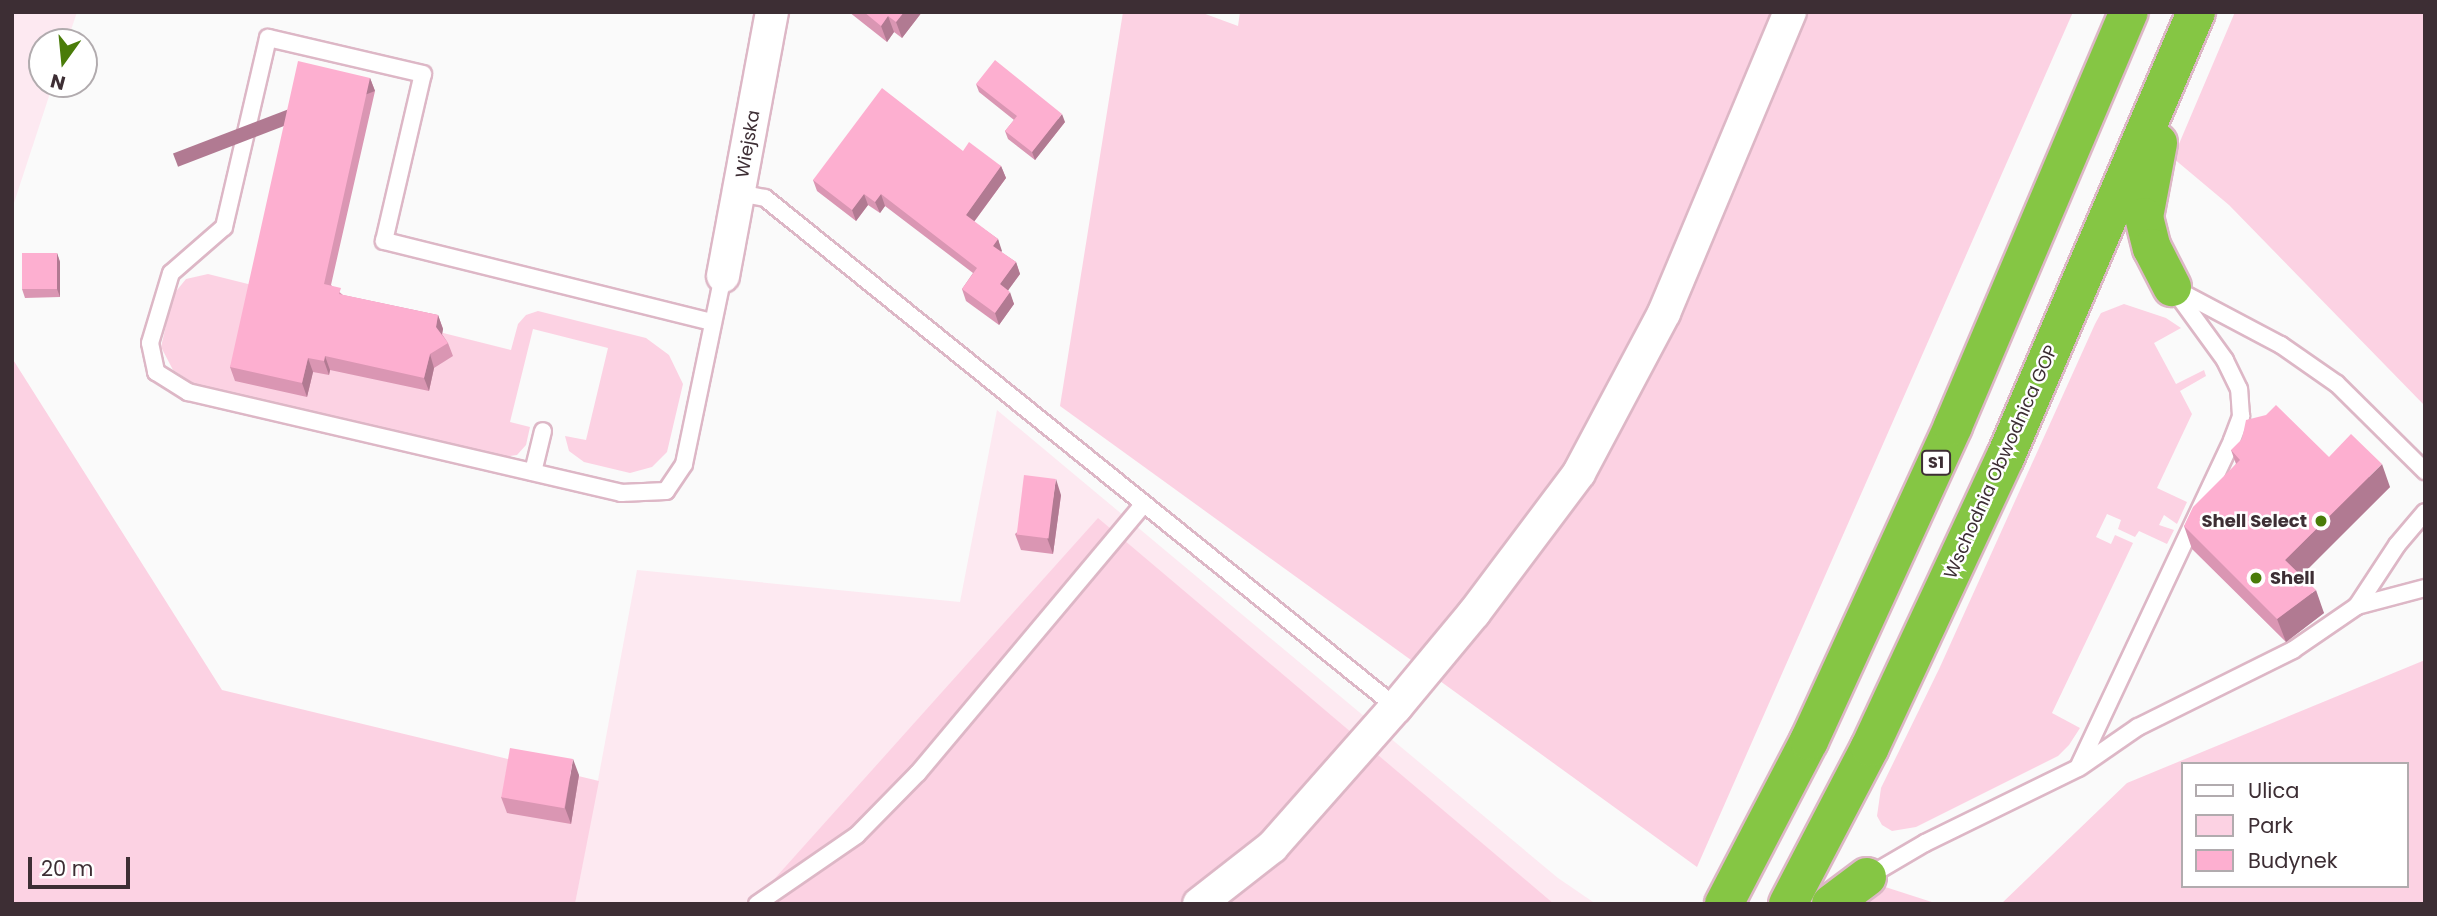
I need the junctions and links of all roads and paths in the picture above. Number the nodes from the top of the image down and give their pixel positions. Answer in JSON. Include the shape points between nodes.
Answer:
{"nodes":[{"id":1,"x":772,"y":12,"type":"edge"},
{"id":2,"x":1790,"y":12,"type":"edge"},
{"id":3,"x":2129,"y":12,"type":"edge"},
{"id":4,"x":2196,"y":12,"type":"edge"},
{"id":5,"x":2179,"y":56,"type":"junction"},
{"id":6,"x":739,"y":193,"type":"junction"},
{"id":7,"x":723,"y":276,"type":"joint"},
{"id":8,"x":2172,"y":287,"type":"junction"},
{"id":9,"x":712,"y":322,"type":"junction"},
{"id":10,"x":543,"y":430,"type":"dead end"},
{"id":11,"x":2425,"y":471,"type":"edge"},
{"id":12,"x":533,"y":472,"type":"junction"},
{"id":13,"x":1144,"y":504,"type":"junction"},
{"id":14,"x":2425,"y":513,"type":"edge"},
{"id":15,"x":2425,"y":588,"type":"edge"},
{"id":16,"x":2357,"y":606,"type":"junction"},
{"id":17,"x":1396,"y":707,"type":"junction"},
{"id":18,"x":2078,"y":768,"type":"junction"},
{"id":19,"x":1867,"y":877,"type":"joint"},
{"id":20,"x":757,"y":904,"type":"edge"},
{"id":21,"x":1199,"y":904,"type":"edge"},
{"id":22,"x":1724,"y":904,"type":"edge"},
{"id":23,"x":1788,"y":904,"type":"edge"},
{"id":24,"x":1831,"y":904,"type":"edge"}],
"edges":[{"from":1,"to":6,"type":"street","name":"Wiejska"},
{"from":2,"to":17,"type":"street","via":[[1664,313],[1579,473],[1474,613]]},
{"from":3,"to":22,"type":"highway","number":"S1","via":[[1953,426],[1809,741]]},
{"from":4,"to":5,"type":"highway","name":"Wschodnia Obwodnica GOP"},
{"from":5,"to":8,"type":"highway","via":[[2144,217],[2151,248]]},
{"from":5,"to":23,"type":"highway","name":"Wschodnia Obwodnica GOP","via":[[1999,470],[1870,747]]},
{"from":6,"to":7,"type":"street","name":"Wiejska"},
{"from":6,"to":13,"type":"lane","via":[[765,198]]},
{"from":7,"to":9,"type":"lane"},
{"from":8,"to":11,"type":"lane","via":[[2281,345],[2337,384]]},
{"from":8,"to":18,"type":"lane","via":[[2225,360],[2239,389],[2241,416]]},
{"from":9,"to":12,"type":"lane","via":[[684,464],[666,491],[621,493]]},
{"from":9,"to":12,"type":"lane","via":[[384,241],[423,74],[268,38],[224,228],[171,273],[150,343],[156,372],[188,392]]},
{"from":10,"to":12,"type":"lane"},
{"from":13,"to":17,"type":"lane"},
{"from":13,"to":20,"type":"lane","via":[[919,772],[857,835]]},
{"from":14,"to":16,"type":"lane","via":[[2397,545]]},
{"from":15,"to":16,"type":"lane"},
{"from":16,"to":18,"type":"lane","via":[[2293,650],[2138,727]]},
{"from":17,"to":21,"type":"street","via":[[1272,847]]},
{"from":18,"to":19,"type":"lane","via":[[1925,843]]},
{"from":19,"to":24,"type":"highway"}]}
